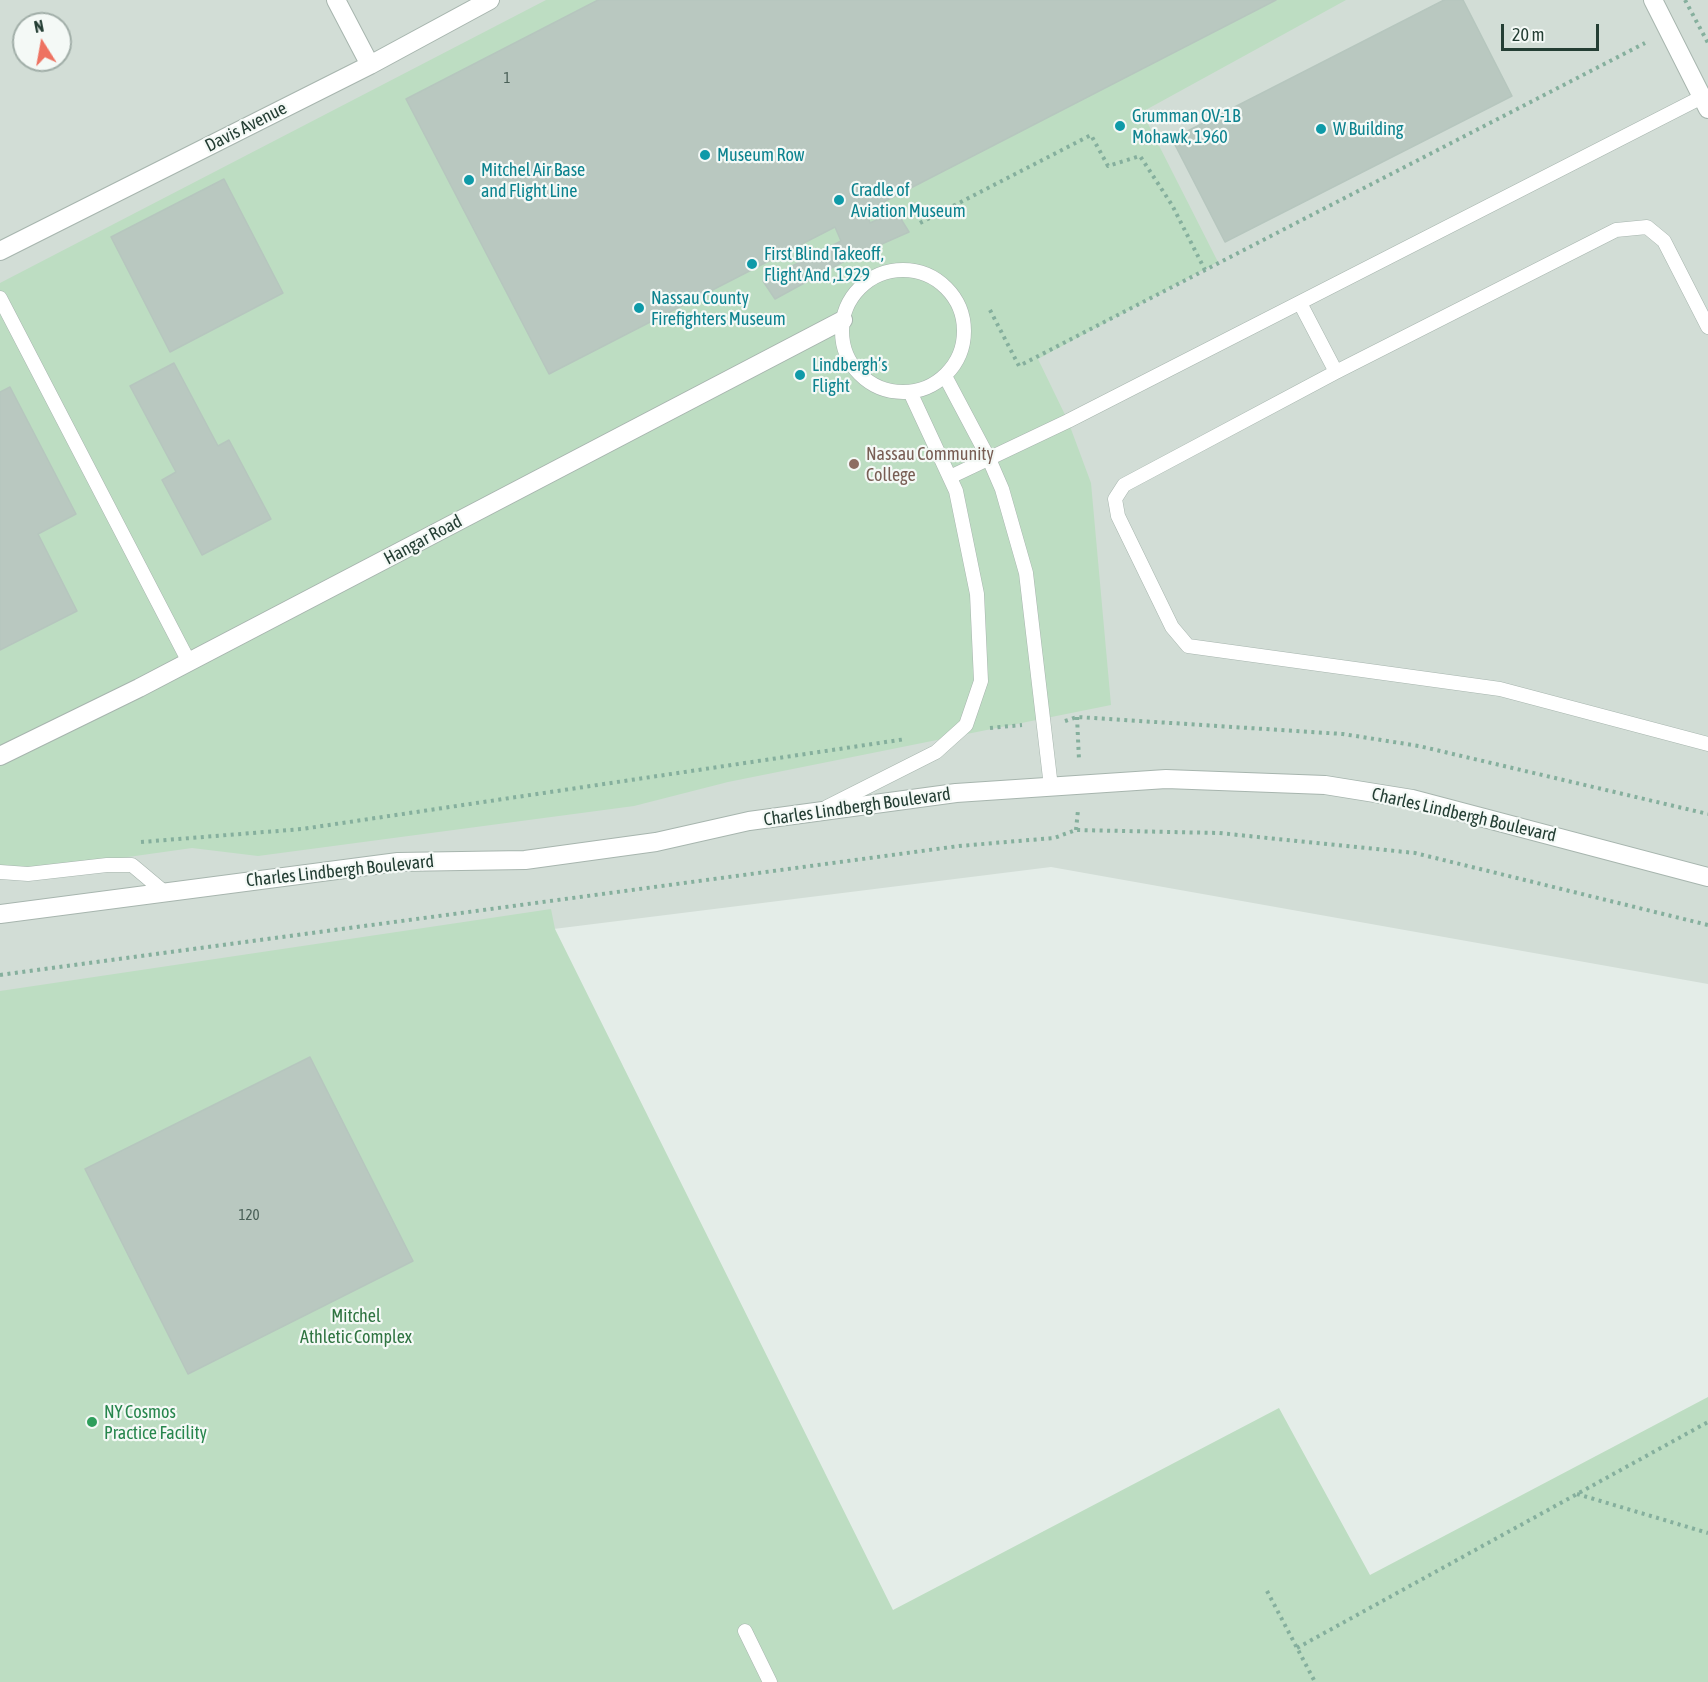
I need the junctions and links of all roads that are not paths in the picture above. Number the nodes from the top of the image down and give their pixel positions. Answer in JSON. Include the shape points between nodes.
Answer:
{"nodes":[{"id":1,"x":336,"y":0,"type":"edge"},
{"id":2,"x":490,"y":0,"type":"edge"},
{"id":3,"x":1653,"y":0,"type":"edge"},
{"id":4,"x":370,"y":64,"type":"junction"},
{"id":5,"x":1705,"y":103,"type":"edge"},
{"id":6,"x":0,"y":251,"type":"edge"},
{"id":7,"x":0,"y":298,"type":"edge"},
{"id":8,"x":1300,"y":303,"type":"junction"},
{"id":9,"x":843,"y":320,"type":"junction"},
{"id":10,"x":1708,"y":327,"type":"edge"},
{"id":11,"x":1336,"y":372,"type":"junction"},
{"id":12,"x":945,"y":376,"type":"junction"},
{"id":13,"x":911,"y":394,"type":"junction"},
{"id":14,"x":989,"y":459,"type":"junction"},
{"id":15,"x":950,"y":477,"type":"junction"},
{"id":16,"x":189,"y":662,"type":"junction"},
{"id":17,"x":1708,"y":744,"type":"edge"},
{"id":18,"x":0,"y":756,"type":"edge"},
{"id":19,"x":1051,"y":787,"type":"junction"},
{"id":20,"x":818,"y":812,"type":"junction"},
{"id":21,"x":0,"y":872,"type":"edge"},
{"id":22,"x":1708,"y":877,"type":"edge"},
{"id":23,"x":163,"y":891,"type":"junction"},
{"id":24,"x":0,"y":914,"type":"edge"},
{"id":25,"x":745,"y":1631,"type":"dead end"},
{"id":26,"x":770,"y":1682,"type":"edge"}],
"edges":[{"from":1,"to":4,"type":"street"},
{"from":2,"to":4,"type":"street","name":"Davis Avenue"},
{"from":3,"to":5,"type":"street"},
{"from":4,"to":6,"type":"street","name":"Davis Avenue"},
{"from":5,"to":8,"type":"lane"},
{"from":7,"to":16,"type":"lane"},
{"from":8,"to":11,"type":"lane"},
{"from":8,"to":14,"type":"lane"},
{"from":9,"to":12,"type":"lane","via":[[859,288],[876,276],[914,270],[932,277],[953,297],[964,323],[957,360]]},
{"from":9,"to":13,"type":"lane","via":[[844,348],[853,366],[868,382]]},
{"from":9,"to":16,"type":"street","name":"Hangar Road"},
{"from":10,"to":11,"type":"lane","via":[[1664,241],[1647,227],[1616,230]]},
{"from":11,"to":17,"type":"lane","via":[[1124,485],[1115,499],[1118,516],[1172,627],[1188,646],[1500,689]]},
{"from":12,"to":13,"type":"lane"},
{"from":12,"to":14,"type":"lane"},
{"from":13,"to":15,"type":"lane"},
{"from":14,"to":15,"type":"lane"},
{"from":14,"to":19,"type":"lane","via":[[1002,489],[1026,573]]},
{"from":15,"to":20,"type":"lane","via":[[977,594],[981,681],[966,725],[936,752]]},
{"from":16,"to":18,"type":"street","name":"Hangar Road"},
{"from":19,"to":20,"type":"street","name":"Charles Lindbergh Boulevard","via":[[956,793]]},
{"from":19,"to":22,"type":"street","name":"Charles Lindbergh Boulevard","via":[[1166,779],[1325,785],[1413,799]]},
{"from":20,"to":23,"type":"street","name":"Charles Lindbergh Boulevard","via":[[656,842],[525,860],[398,862]]},
{"from":21,"to":23,"type":"lane","via":[[28,874],[132,865]]},
{"from":23,"to":24,"type":"street","name":"Charles Lindbergh Boulevard"},
{"from":25,"to":26,"type":"lane"}]}
